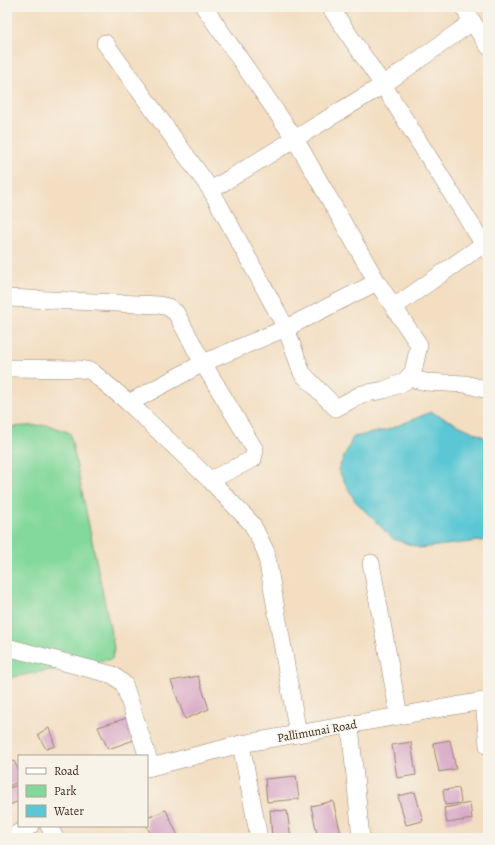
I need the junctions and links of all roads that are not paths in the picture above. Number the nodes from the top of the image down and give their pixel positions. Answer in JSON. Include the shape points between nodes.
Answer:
{"nodes":[{"id":1,"x":204,"y":7,"type":"edge"},
{"id":2,"x":330,"y":7,"type":"edge"},
{"id":3,"x":463,"y":7,"type":"edge"},
{"id":4,"x":472,"y":22,"type":"junction"},
{"id":5,"x":105,"y":42,"type":"dead end"},
{"id":6,"x":488,"y":46,"type":"edge"},
{"id":7,"x":383,"y":84,"type":"junction"},
{"id":8,"x":295,"y":139,"type":"junction"},
{"id":9,"x":210,"y":190,"type":"junction"},
{"id":10,"x":486,"y":245,"type":"edge"},
{"id":11,"x":377,"y":282,"type":"junction"},
{"id":12,"x":7,"y":298,"type":"edge"},
{"id":13,"x":394,"y":307,"type":"junction"},
{"id":14,"x":286,"y":328,"type":"junction"},
{"id":15,"x":203,"y":363,"type":"junction"},
{"id":16,"x":7,"y":368,"type":"edge"},
{"id":17,"x":406,"y":380,"type":"junction"},
{"id":18,"x":488,"y":390,"type":"edge"},
{"id":19,"x":129,"y":403,"type":"junction"},
{"id":20,"x":210,"y":480,"type":"junction"},
{"id":21,"x":371,"y":563,"type":"dead end"},
{"id":22,"x":7,"y":647,"type":"edge"},
{"id":23,"x":486,"y":700,"type":"edge"},
{"id":24,"x":399,"y":716,"type":"junction"},
{"id":25,"x":350,"y":725,"type":"junction"},
{"id":26,"x":298,"y":734,"type":"junction"},
{"id":27,"x":241,"y":744,"type":"junction"},
{"id":28,"x":488,"y":746,"type":"edge"},
{"id":29,"x":145,"y":755,"type":"edge"},
{"id":30,"x":149,"y":767,"type":"edge"},
{"id":31,"x":28,"y":827,"type":"edge"},
{"id":32,"x":50,"y":827,"type":"edge"},
{"id":33,"x":10,"y":838,"type":"edge"},
{"id":34,"x":55,"y":838,"type":"edge"},
{"id":35,"x":259,"y":838,"type":"edge"},
{"id":36,"x":361,"y":838,"type":"edge"}],
"edges":[{"from":1,"to":8,"type":"street"},
{"from":2,"to":7,"type":"street"},
{"from":3,"to":4,"type":"street"},
{"from":4,"to":6,"type":"street"},
{"from":4,"to":7,"type":"street"},
{"from":5,"to":9,"type":"street"},
{"from":7,"to":8,"type":"street"},
{"from":7,"to":10,"type":"street"},
{"from":8,"to":9,"type":"street"},
{"from":8,"to":11,"type":"street"},
{"from":9,"to":14,"type":"street"},
{"from":10,"to":13,"type":"street"},
{"from":11,"to":13,"type":"street"},
{"from":11,"to":14,"type":"street"},
{"from":12,"to":15,"type":"street","via":[[168,307],[176,313]]},
{"from":13,"to":17,"type":"street","via":[[419,345],[413,372]]},
{"from":14,"to":15,"type":"street"},
{"from":14,"to":17,"type":"street","via":[[302,373],[342,404],[362,394],[384,390]]},
{"from":15,"to":19,"type":"street"},
{"from":15,"to":20,"type":"street","via":[[255,450],[253,459]]},
{"from":16,"to":19,"type":"street","via":[[91,371]]},
{"from":17,"to":18,"type":"street","via":[[464,384]]},
{"from":19,"to":20,"type":"street"},
{"from":20,"to":26,"type":"street","via":[[252,524],[266,552]]},
{"from":21,"to":24,"type":"street"},
{"from":22,"to":29,"type":"street","via":[[113,675],[124,684]]},
{"from":23,"to":24,"type":"street","name":"Pallimunai Road"},
{"from":23,"to":28,"type":"street"},
{"from":24,"to":25,"type":"street","name":"Pallimunai Road"},
{"from":25,"to":26,"type":"street","name":"Pallimunai Road"},
{"from":25,"to":36,"type":"street"},
{"from":26,"to":27,"type":"street","name":"Pallimunai Road"},
{"from":27,"to":30,"type":"street","name":"Pallimunai Road"},
{"from":27,"to":35,"type":"street"},
{"from":31,"to":33,"type":"street"},
{"from":32,"to":34,"type":"street"}]}
